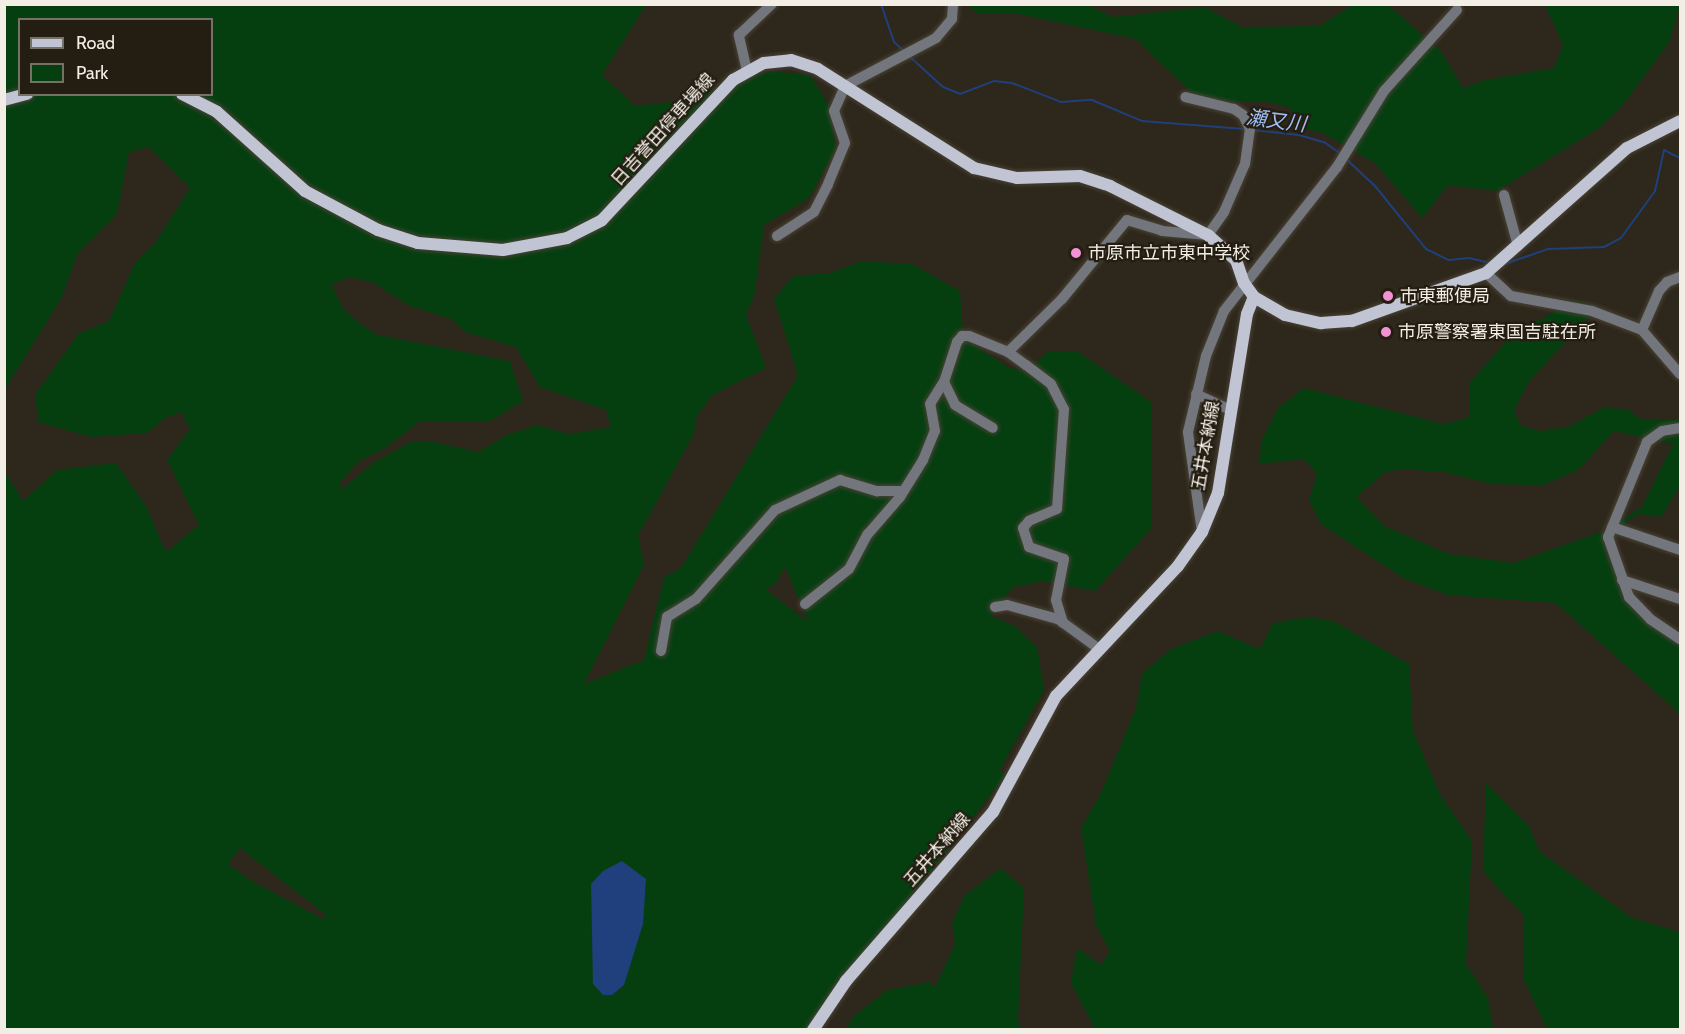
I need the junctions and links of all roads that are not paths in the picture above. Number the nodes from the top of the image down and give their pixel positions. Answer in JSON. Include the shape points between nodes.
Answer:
{"nodes":[{"id":1,"x":772,"y":4,"type":"edge"},
{"id":2,"x":953,"y":4,"type":"edge"},
{"id":3,"x":1457,"y":10,"type":"dead end"},
{"id":4,"x":747,"y":71,"type":"junction"},
{"id":5,"x":845,"y":86,"type":"junction"},
{"id":6,"x":19,"y":96,"type":"edge"},
{"id":7,"x":187,"y":96,"type":"edge"},
{"id":8,"x":1185,"y":97,"type":"dead end"},
{"id":9,"x":4,"y":100,"type":"edge"},
{"id":10,"x":1680,"y":121,"type":"edge"},
{"id":11,"x":1504,"y":195,"type":"dead end"},
{"id":12,"x":1208,"y":235,"type":"junction"},
{"id":13,"x":777,"y":236,"type":"dead end"},
{"id":14,"x":1518,"y":246,"type":"junction"},
{"id":15,"x":1486,"y":273,"type":"junction"},
{"id":16,"x":1680,"y":277,"type":"edge"},
{"id":17,"x":1244,"y":283,"type":"junction"},
{"id":18,"x":1254,"y":297,"type":"junction"},
{"id":19,"x":1642,"y":330,"type":"junction"},
{"id":20,"x":1008,"y":352,"type":"junction"},
{"id":21,"x":1680,"y":374,"type":"edge"},
{"id":22,"x":944,"y":382,"type":"junction"},
{"id":23,"x":1196,"y":394,"type":"junction"},
{"id":24,"x":1231,"y":410,"type":"junction"},
{"id":25,"x":993,"y":428,"type":"dead end"},
{"id":26,"x":1680,"y":428,"type":"edge"},
{"id":27,"x":902,"y":491,"type":"junction"},
{"id":28,"x":1612,"y":527,"type":"junction"},
{"id":29,"x":1202,"y":532,"type":"junction"},
{"id":30,"x":1680,"y":550,"type":"edge"},
{"id":31,"x":1622,"y":580,"type":"junction"},
{"id":32,"x":1680,"y":599,"type":"edge"},
{"id":33,"x":804,"y":604,"type":"dead end"},
{"id":34,"x":995,"y":607,"type":"dead end"},
{"id":35,"x":1063,"y":623,"type":"junction"},
{"id":36,"x":1680,"y":639,"type":"edge"},
{"id":37,"x":1099,"y":649,"type":"junction"},
{"id":38,"x":661,"y":651,"type":"dead end"},
{"id":39,"x":813,"y":1029,"type":"edge"}],
"edges":[{"from":1,"to":4,"type":"street","via":[[739,35]]},
{"from":2,"to":5,"type":"street","via":[[952,19],[936,38]]},
{"from":3,"to":17,"type":"street","via":[[1384,91],[1337,166]]},
{"from":4,"to":5,"type":"main road","name":"日吉誉田停車場線","via":[[764,63],[790,60],[818,69]]},
{"from":4,"to":7,"type":"main road","name":"日吉誉田停車場線","via":[[724,88],[647,176],[602,220],[567,238],[503,250],[418,243],[378,231],[305,191],[225,118]]},
{"from":5,"to":12,"type":"main road","name":"日吉誉田停車場線","via":[[974,168],[1017,178],[1080,176],[1110,186]]},
{"from":5,"to":13,"type":"street","via":[[834,111],[845,143],[828,184],[814,212]]},
{"from":6,"to":9,"type":"main road"},
{"from":8,"to":12,"type":"street","via":[[1234,109],[1244,115],[1250,129],[1250,145],[1235,192]]},
{"from":10,"to":14,"type":"main road","via":[[1627,148]]},
{"from":11,"to":14,"type":"street"},
{"from":12,"to":17,"type":"main road","name":"日吉誉田停車場線","via":[[1241,267]]},
{"from":12,"to":20,"type":"street","via":[[1162,231],[1127,220],[1062,299]]},
{"from":14,"to":15,"type":"main road"},
{"from":15,"to":18,"type":"main road","via":[[1377,313],[1336,323],[1296,319]]},
{"from":15,"to":19,"type":"street","via":[[1511,296],[1592,311]]},
{"from":16,"to":19,"type":"street","via":[[1667,282],[1659,291]]},
{"from":17,"to":18,"type":"main road","name":"日吉誉田停車場線"},
{"from":17,"to":23,"type":"street","via":[[1216,329]]},
{"from":18,"to":24,"type":"main road","name":"五井本納線","via":[[1247,314]]},
{"from":19,"to":21,"type":"street"},
{"from":20,"to":22,"type":"street","via":[[962,336]]},
{"from":20,"to":35,"type":"street","via":[[1051,384],[1064,409],[1057,509],[1029,521],[1023,528],[1029,547],[1064,559],[1056,600]]},
{"from":22,"to":25,"type":"street","via":[[955,405]]},
{"from":22,"to":27,"type":"street","via":[[928,410],[934,431],[932,443]]},
{"from":23,"to":24,"type":"street"},
{"from":23,"to":29,"type":"street","via":[[1188,454]]},
{"from":24,"to":29,"type":"main road","name":"五井本納線","via":[[1218,493]]},
{"from":26,"to":28,"type":"street","via":[[1662,430],[1647,442]]},
{"from":27,"to":33,"type":"street","via":[[868,534],[849,568]]},
{"from":27,"to":38,"type":"street","via":[[877,490],[840,480],[775,510],[696,599],[667,617]]},
{"from":28,"to":30,"type":"street"},
{"from":28,"to":31,"type":"street","via":[[1608,537]]},
{"from":29,"to":37,"type":"main road","name":"五井本納線","via":[[1178,566]]},
{"from":31,"to":32,"type":"street"},
{"from":31,"to":36,"type":"street","via":[[1629,597],[1650,619]]},
{"from":34,"to":35,"type":"street","via":[[1007,605]]},
{"from":35,"to":37,"type":"street"},
{"from":37,"to":39,"type":"main road","name":"五井本納線","via":[[1056,696],[993,812],[846,981]]}]}
